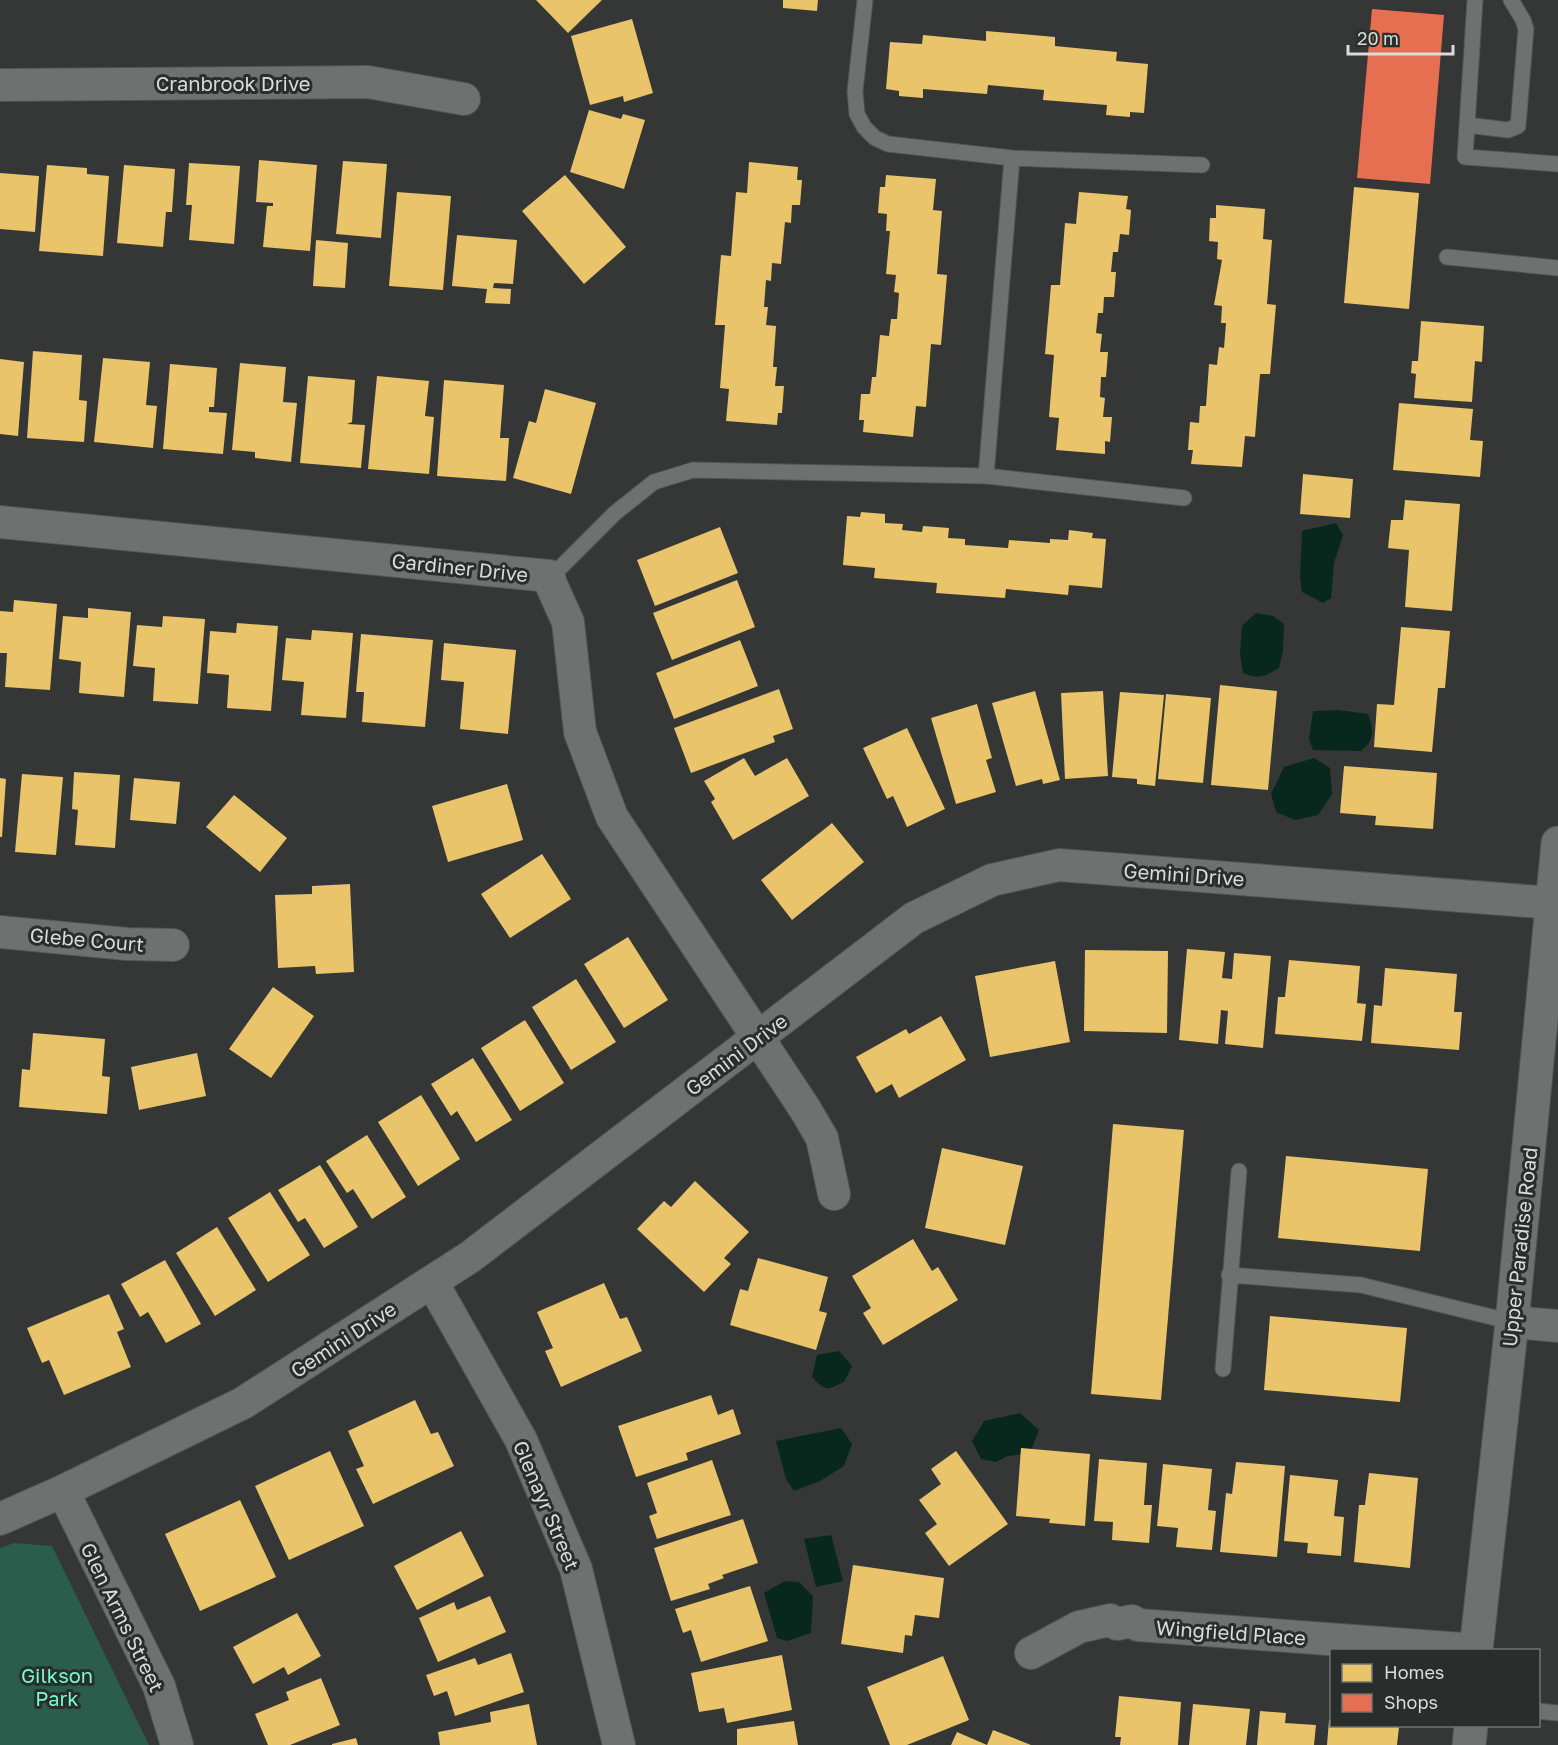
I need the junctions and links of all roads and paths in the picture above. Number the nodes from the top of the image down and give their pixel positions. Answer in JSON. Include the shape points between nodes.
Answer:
{"nodes":[{"id":1,"x":865,"y":0,"type":"edge"},
{"id":2,"x":1474,"y":0,"type":"edge"},
{"id":3,"x":1511,"y":0,"type":"edge"},
{"id":4,"x":0,"y":85,"type":"edge"},
{"id":5,"x":464,"y":99,"type":"dead end"},
{"id":6,"x":1467,"y":125,"type":"junction"},
{"id":7,"x":1012,"y":158,"type":"junction"},
{"id":8,"x":1558,"y":164,"type":"edge"},
{"id":9,"x":1202,"y":165,"type":"dead end"},
{"id":10,"x":1447,"y":257,"type":"dead end"},
{"id":11,"x":1558,"y":268,"type":"edge"},
{"id":12,"x":986,"y":476,"type":"junction"},
{"id":13,"x":1184,"y":498,"type":"dead end"},
{"id":14,"x":0,"y":522,"type":"edge"},
{"id":15,"x":549,"y":576,"type":"junction"},
{"id":16,"x":1558,"y":843,"type":"edge"},
{"id":17,"x":1552,"y":903,"type":"junction"},
{"id":18,"x":0,"y":932,"type":"edge"},
{"id":19,"x":173,"y":945,"type":"dead end"},
{"id":20,"x":757,"y":1038,"type":"junction"},
{"id":21,"x":1239,"y":1171,"type":"dead end"},
{"id":22,"x":834,"y":1194,"type":"dead end"},
{"id":23,"x":1229,"y":1275,"type":"junction"},
{"id":24,"x":432,"y":1282,"type":"junction"},
{"id":25,"x":1512,"y":1322,"type":"junction"},
{"id":26,"x":1558,"y":1326,"type":"edge"},
{"id":27,"x":1223,"y":1369,"type":"dead end"},
{"id":28,"x":63,"y":1491,"type":"junction"},
{"id":29,"x":0,"y":1518,"type":"edge"},
{"id":30,"x":1463,"y":1649,"type":"edge"},
{"id":31,"x":1476,"y":1649,"type":"edge"},
{"id":32,"x":1031,"y":1653,"type":"dead end"},
{"id":33,"x":1540,"y":1711,"type":"edge"},
{"id":34,"x":1558,"y":1713,"type":"edge"},
{"id":35,"x":1471,"y":1727,"type":"edge"},
{"id":36,"x":177,"y":1745,"type":"edge"},
{"id":37,"x":619,"y":1745,"type":"edge"},
{"id":38,"x":1469,"y":1745,"type":"edge"}],
"edges":[{"from":1,"to":7,"type":"lane","via":[[856,114],[874,138],[888,144]]},
{"from":2,"to":6,"type":"lane"},
{"from":3,"to":6,"type":"lane","via":[[1526,29],[1518,126],[1508,130]]},
{"from":4,"to":5,"type":"street","name":"Cranbrook Drive","via":[[368,82]]},
{"from":6,"to":8,"type":"lane","via":[[1465,157]]},
{"from":7,"to":9,"type":"lane"},
{"from":7,"to":12,"type":"lane"},
{"from":10,"to":11,"type":"lane"},
{"from":12,"to":13,"type":"lane"},
{"from":12,"to":15,"type":"lane","via":[[693,470],[654,482]]},
{"from":14,"to":15,"type":"street","name":"Gardiner Drive"},
{"from":15,"to":20,"type":"street","name":"Gardiner Drive","via":[[568,622],[580,732],[612,817]]},
{"from":16,"to":17,"type":"main road","name":"Upper Paradise Road"},
{"from":17,"to":20,"type":"street","name":"Gemini Drive","via":[[1059,865],[992,880],[914,918]]},
{"from":17,"to":25,"type":"main road","name":"Upper Paradise Road"},
{"from":18,"to":19,"type":"street","name":"Glebe Court"},
{"from":20,"to":22,"type":"street","name":"Gardiner Drive","via":[[822,1138]]},
{"from":20,"to":24,"type":"street","name":"Gemini Drive"},
{"from":21,"to":23,"type":"lane"},
{"from":23,"to":25,"type":"lane","via":[[1361,1285]]},
{"from":23,"to":27,"type":"lane"},
{"from":24,"to":28,"type":"street","name":"Gemini Drive","via":[[243,1403]]},
{"from":24,"to":37,"type":"street","name":"Glenayr Street","via":[[521,1440],[576,1569]]},
{"from":25,"to":26,"type":"street"},
{"from":25,"to":31,"type":"main road","name":"Upper Paradise Road"},
{"from":28,"to":29,"type":"street","name":"Gemini Drive"},
{"from":28,"to":36,"type":"street","name":"Glen Arms Street","via":[[159,1686]]},
{"from":30,"to":32,"type":"street","name":"Wingfield Place","via":[[1132,1621],[1116,1624],[1110,1620],[1079,1627]]},
{"from":33,"to":34,"type":"lane"},
{"from":35,"to":38,"type":"main road"}]}
